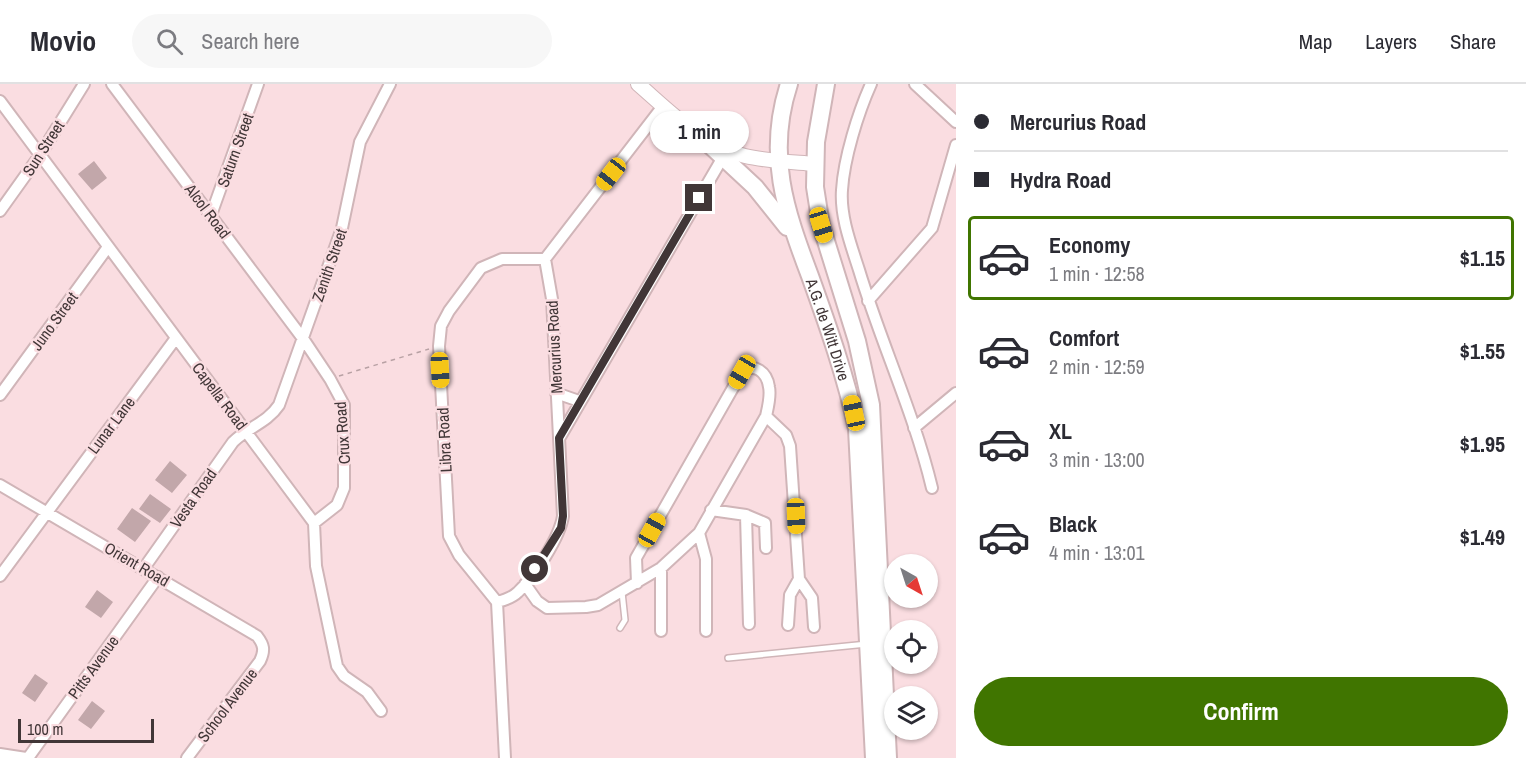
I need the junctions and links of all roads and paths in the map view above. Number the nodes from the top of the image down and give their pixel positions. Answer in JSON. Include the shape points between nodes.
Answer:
{"nodes":[{"id":1,"x":84,"y":84,"type":"edge"},
{"id":2,"x":112,"y":84,"type":"edge"},
{"id":3,"x":258,"y":84,"type":"edge"},
{"id":4,"x":390,"y":84,"type":"edge"},
{"id":5,"x":638,"y":84,"type":"edge"},
{"id":6,"x":789,"y":84,"type":"edge"},
{"id":7,"x":826,"y":84,"type":"edge"},
{"id":8,"x":871,"y":84,"type":"edge"},
{"id":9,"x":915,"y":84,"type":"edge"},
{"id":10,"x":0,"y":101,"type":"edge"},
{"id":11,"x":663,"y":106,"type":"junction"},
{"id":12,"x":956,"y":122,"type":"edge"},
{"id":13,"x":698,"y":134,"type":"junction"},
{"id":14,"x":956,"y":145,"type":"edge"},
{"id":15,"x":40,"y":155,"type":"junction"},
{"id":16,"x":723,"y":157,"type":"junction"},
{"id":17,"x":778,"y":159,"type":"junction"},
{"id":18,"x":814,"y":164,"type":"junction"},
{"id":19,"x":0,"y":211,"type":"edge"},
{"id":20,"x":211,"y":215,"type":"junction"},
{"id":21,"x":798,"y":246,"type":"junction"},
{"id":22,"x":108,"y":247,"type":"junction"},
{"id":23,"x":545,"y":259,"type":"junction"},
{"id":24,"x":868,"y":301,"type":"junction"},
{"id":25,"x":177,"y":338,"type":"junction"},
{"id":26,"x":303,"y":340,"type":"junction"},
{"id":27,"x":439,"y":346,"type":"junction"},
{"id":28,"x":330,"y":379,"type":"junction"},
{"id":29,"x":556,"y":393,"type":"junction"},
{"id":30,"x":956,"y":393,"type":"edge"},
{"id":31,"x":0,"y":395,"type":"edge"},
{"id":32,"x":579,"y":401,"type":"junction"},
{"id":33,"x":766,"y":416,"type":"junction"},
{"id":34,"x":914,"y":428,"type":"junction"},
{"id":35,"x":245,"y":429,"type":"junction"},
{"id":36,"x":559,"y":438,"type":"junction"},
{"id":37,"x":0,"y":485,"type":"edge"},
{"id":38,"x":869,"y":485,"type":"junction"},
{"id":39,"x":932,"y":488,"type":"dead end"},
{"id":40,"x":711,"y":510,"type":"junction"},
{"id":41,"x":46,"y":513,"type":"junction"},
{"id":42,"x":746,"y":515,"type":"junction"},
{"id":43,"x":314,"y":523,"type":"junction"},
{"id":44,"x":699,"y":533,"type":"junction"},
{"id":45,"x":766,"y":548,"type":"dead end"},
{"id":46,"x":144,"y":568,"type":"junction"},
{"id":47,"x":661,"y":568,"type":"junction"},
{"id":48,"x":0,"y":576,"type":"edge"},
{"id":49,"x":158,"y":577,"type":"junction"},
{"id":50,"x":799,"y":579,"type":"junction"},
{"id":51,"x":637,"y":583,"type":"junction"},
{"id":52,"x":525,"y":584,"type":"junction"},
{"id":53,"x":622,"y":591,"type":"junction"},
{"id":54,"x":497,"y":602,"type":"junction"},
{"id":55,"x":749,"y":624,"type":"dead end"},
{"id":56,"x":788,"y":625,"type":"dead end"},
{"id":57,"x":814,"y":627,"type":"dead end"},
{"id":58,"x":620,"y":628,"type":"dead end"},
{"id":59,"x":706,"y":631,"type":"dead end"},
{"id":60,"x":661,"y":632,"type":"dead end"},
{"id":61,"x":873,"y":644,"type":"junction"},
{"id":62,"x":264,"y":652,"type":"joint"},
{"id":63,"x":728,"y":658,"type":"dead end"},
{"id":64,"x":381,"y":711,"type":"dead end"},
{"id":65,"x":0,"y":754,"type":"edge"},
{"id":66,"x":27,"y":758,"type":"edge"},
{"id":67,"x":187,"y":758,"type":"edge"},
{"id":68,"x":506,"y":758,"type":"edge"},
{"id":69,"x":874,"y":758,"type":"edge"},
{"id":70,"x":888,"y":758,"type":"edge"}],
"edges":[{"from":1,"to":15,"type":"street","name":"Sun Street"},
{"from":2,"to":20,"type":"street","name":"Alcol Road"},
{"from":3,"to":20,"type":"street","name":"Saturn Street"},
{"from":4,"to":26,"type":"street","name":"Zenith Street","via":[[360,142],[342,228]]},
{"from":5,"to":11,"type":"street"},
{"from":6,"to":17,"type":"main road","name":"A.G. de Witt Drive","via":[[779,123]]},
{"from":7,"to":18,"type":"main road","name":"A.G. de Witt Drive"},
{"from":8,"to":24,"type":"street","via":[[860,112],[842,190],[847,226]]},
{"from":9,"to":12,"type":"street"},
{"from":10,"to":15,"type":"street","name":"Capella Road"},
{"from":11,"to":13,"type":"street"},
{"from":11,"to":23,"type":"street"},
{"from":13,"to":16,"type":"main road"},
{"from":13,"to":17,"type":"street","via":[[736,153]]},
{"from":14,"to":24,"type":"street","via":[[932,228]]},
{"from":15,"to":19,"type":"street","name":"Sun Street"},
{"from":15,"to":22,"type":"street","name":"Capella Road"},
{"from":16,"to":21,"type":"main road","via":[[765,197]]},
{"from":16,"to":32,"type":"street"},
{"from":17,"to":18,"type":"street"},
{"from":17,"to":21,"type":"main road","name":"A.G. de Witt Drive"},
{"from":18,"to":38,"type":"main road","name":"A.G. de Witt Drive","via":[[821,225],[872,405]]},
{"from":20,"to":26,"type":"street","name":"Alcol Road"},
{"from":21,"to":38,"type":"main road","name":"A.G. de Witt Drive","via":[[850,397]]},
{"from":22,"to":25,"type":"street","name":"Capella Road"},
{"from":22,"to":31,"type":"street","name":"Juno Street"},
{"from":23,"to":27,"type":"street","name":"Libra Road","via":[[502,259],[481,268],[449,311],[441,326]]},
{"from":23,"to":29,"type":"street","name":"Mercurius Road","via":[[552,299]]},
{"from":24,"to":34,"type":"street"},
{"from":25,"to":35,"type":"street","name":"Capella Road"},
{"from":25,"to":41,"type":"street","name":"Lunar Lane"},
{"from":26,"to":28,"type":"street","name":"Crux Road"},
{"from":26,"to":35,"type":"street","name":"Zenith Street","via":[[279,405],[264,422]]},
{"from":27,"to":28,"type":"path"},
{"from":27,"to":54,"type":"street","name":"Libra Road","via":[[449,536],[459,555]]},
{"from":28,"to":43,"type":"street","name":"Crux Road","via":[[344,405],[344,488],[337,505]]},
{"from":29,"to":32,"type":"street"},
{"from":29,"to":36,"type":"street","name":"Mercurius Road"},
{"from":30,"to":34,"type":"street"},
{"from":32,"to":36,"type":"street"},
{"from":33,"to":40,"type":"street"},
{"from":33,"to":50,"type":"street","via":[[786,435],[790,446]]},
{"from":33,"to":51,"type":"street","via":[[770,387],[762,371],[748,368],[742,372],[636,558]]},
{"from":34,"to":39,"type":"street"},
{"from":35,"to":43,"type":"street","name":"Capella Road"},
{"from":35,"to":46,"type":"street","name":"Vesta Road"},
{"from":36,"to":52,"type":"street","name":"Mercurius Road","via":[[561,528]]},
{"from":37,"to":41,"type":"street","name":"Orient Road"},
{"from":38,"to":61,"type":"main road","name":"A.G. de Witt Drive"},
{"from":40,"to":42,"type":"street"},
{"from":40,"to":44,"type":"street"},
{"from":41,"to":46,"type":"street","name":"Orient Road"},
{"from":41,"to":48,"type":"street","name":"Lunar Lane"},
{"from":42,"to":45,"type":"street","via":[[765,523]]},
{"from":42,"to":55,"type":"street"},
{"from":43,"to":64,"type":"street","via":[[316,566],[337,666],[367,692]]},
{"from":44,"to":47,"type":"street"},
{"from":44,"to":59,"type":"street","via":[[706,559]]},
{"from":46,"to":49,"type":"street","name":"Orient Road"},
{"from":47,"to":51,"type":"street"},
{"from":47,"to":60,"type":"street"},
{"from":49,"to":62,"type":"street","name":"Orient Road","via":[[249,629],[263,644]]},
{"from":49,"to":66,"type":"street","name":"Pitts Avenue"},
{"from":50,"to":56,"type":"street","via":[[789,595]]},
{"from":50,"to":57,"type":"street","via":[[812,598]]},
{"from":51,"to":53,"type":"street"},
{"from":52,"to":53,"type":"street","via":[[541,606],[547,608],[598,605]]},
{"from":52,"to":54,"type":"street","name":"Mercurius Road","via":[[518,593]]},
{"from":53,"to":58,"type":"lane","via":[[625,620]]},
{"from":54,"to":68,"type":"street"},
{"from":61,"to":63,"type":"lane"},
{"from":61,"to":69,"type":"main road","name":"A.G. de Witt Drive"},
{"from":61,"to":70,"type":"main road","name":"A.G. de Witt Drive"},
{"from":62,"to":67,"type":"street","name":"School Avenue"},
{"from":65,"to":66,"type":"street"}]}
